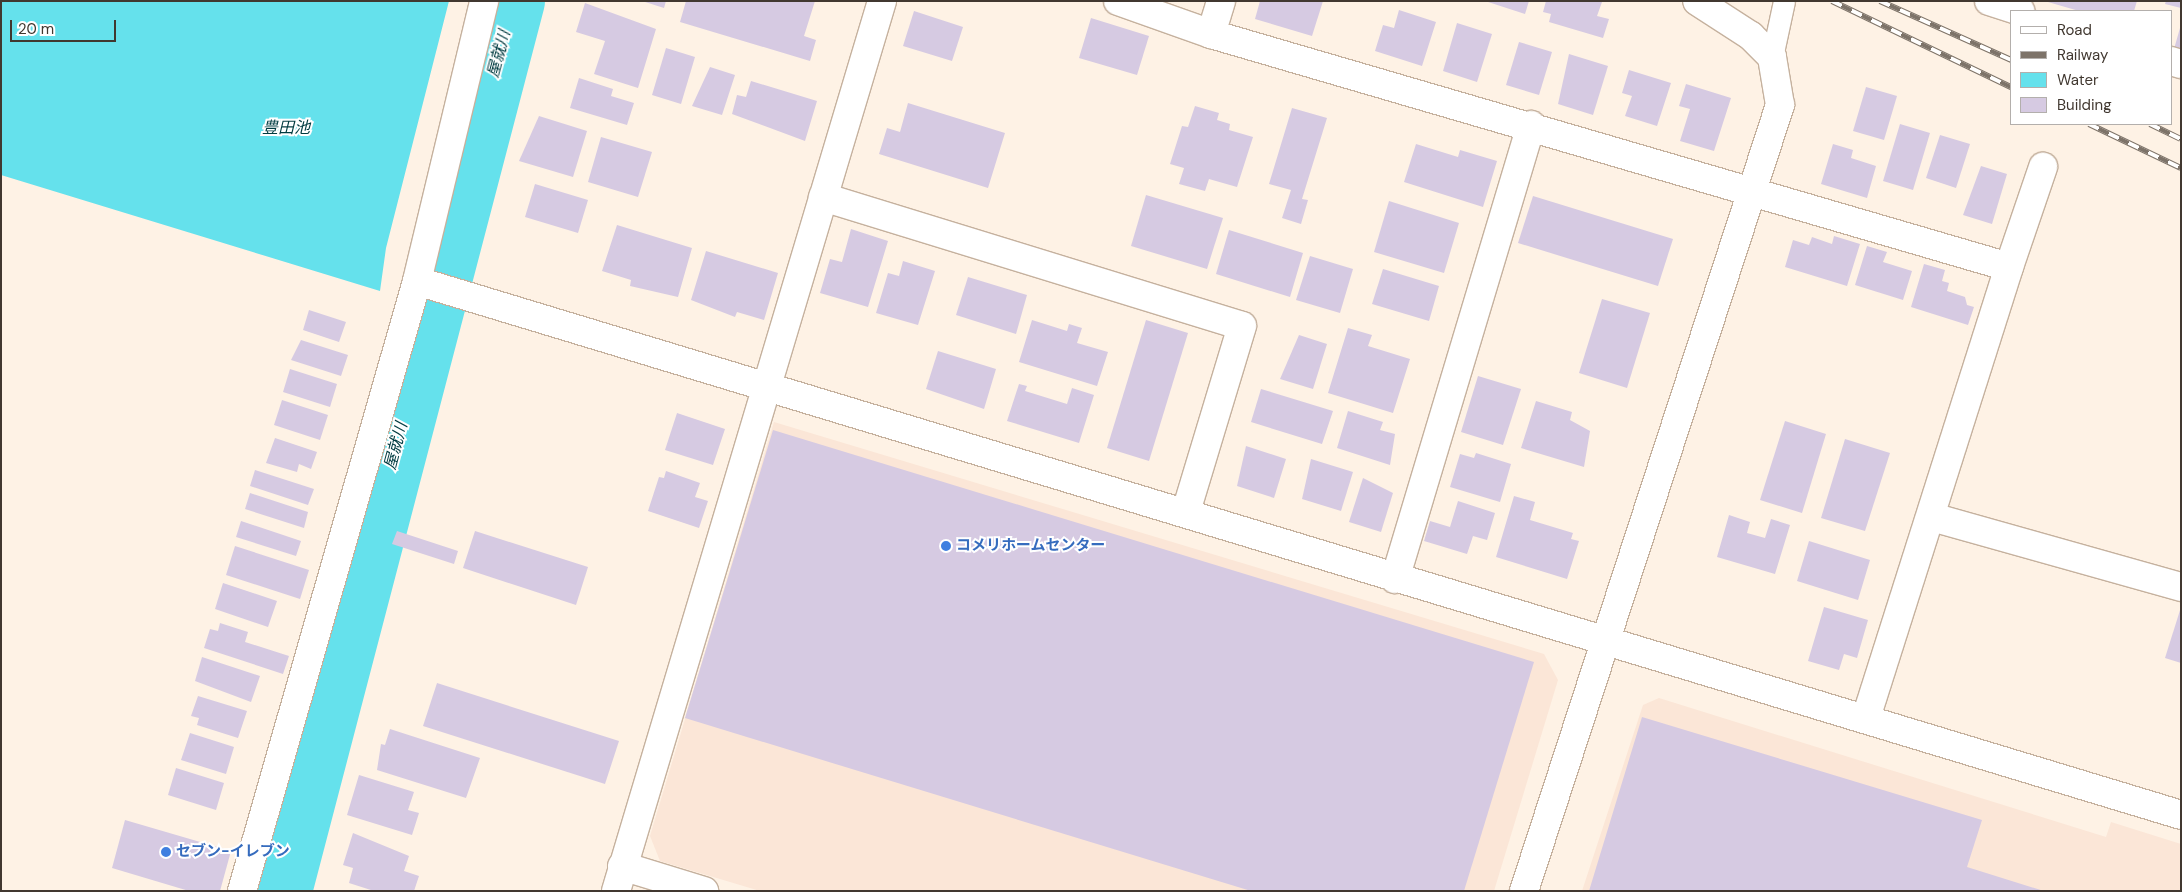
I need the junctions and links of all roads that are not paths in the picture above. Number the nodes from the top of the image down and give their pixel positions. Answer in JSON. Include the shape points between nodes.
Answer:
{"nodes":[{"id":1,"x":484,"y":1,"type":"edge"},
{"id":2,"x":882,"y":1,"type":"edge"},
{"id":3,"x":1118,"y":1,"type":"edge"},
{"id":4,"x":1221,"y":1,"type":"edge"},
{"id":5,"x":1697,"y":1,"type":"edge"},
{"id":6,"x":1784,"y":1,"type":"edge"},
{"id":7,"x":1989,"y":1,"type":"edge"},
{"id":8,"x":2017,"y":10,"type":"edge"},
{"id":9,"x":1211,"y":34,"type":"junction"},
{"id":10,"x":1772,"y":57,"type":"junction"},
{"id":11,"x":1531,"y":125,"type":"junction"},
{"id":12,"x":2043,"y":167,"type":"dead end"},
{"id":13,"x":1754,"y":190,"type":"junction"},
{"id":14,"x":823,"y":197,"type":"junction"},
{"id":15,"x":2009,"y":267,"type":"junction"},
{"id":16,"x":416,"y":282,"type":"junction"},
{"id":17,"x":764,"y":388,"type":"junction"},
{"id":18,"x":1186,"y":512,"type":"junction"},
{"id":19,"x":1932,"y":517,"type":"junction"},
{"id":20,"x":1395,"y":579,"type":"junction"},
{"id":21,"x":2181,"y":587,"type":"edge"},
{"id":22,"x":1608,"y":641,"type":"junction"},
{"id":23,"x":1866,"y":718,"type":"junction"},
{"id":24,"x":2181,"y":815,"type":"edge"},
{"id":25,"x":619,"y":878,"type":"edge"},
{"id":26,"x":242,"y":891,"type":"edge"},
{"id":27,"x":704,"y":891,"type":"edge"},
{"id":28,"x":1524,"y":891,"type":"edge"}],
"edges":[{"from":1,"to":16,"type":"street"},
{"from":2,"to":14,"type":"street"},
{"from":3,"to":9,"type":"street"},
{"from":4,"to":9,"type":"street"},
{"from":5,"to":10,"type":"street","via":[[1751,36]]},
{"from":6,"to":10,"type":"lane"},
{"from":7,"to":8,"type":"street"},
{"from":9,"to":11,"type":"street"},
{"from":10,"to":13,"type":"street","via":[[1780,106]]},
{"from":11,"to":13,"type":"street"},
{"from":11,"to":20,"type":"street"},
{"from":12,"to":15,"type":"street"},
{"from":13,"to":15,"type":"street"},
{"from":13,"to":22,"type":"street"},
{"from":14,"to":17,"type":"street"},
{"from":14,"to":18,"type":"street","via":[[1242,326]]},
{"from":15,"to":19,"type":"street"},
{"from":16,"to":17,"type":"street"},
{"from":16,"to":26,"type":"street"},
{"from":17,"to":18,"type":"street"},
{"from":17,"to":25,"type":"street"},
{"from":18,"to":20,"type":"street"},
{"from":19,"to":21,"type":"street"},
{"from":19,"to":23,"type":"street"},
{"from":20,"to":22,"type":"street"},
{"from":22,"to":23,"type":"street"},
{"from":22,"to":28,"type":"street"},
{"from":23,"to":24,"type":"street"},
{"from":25,"to":27,"type":"street"}]}
